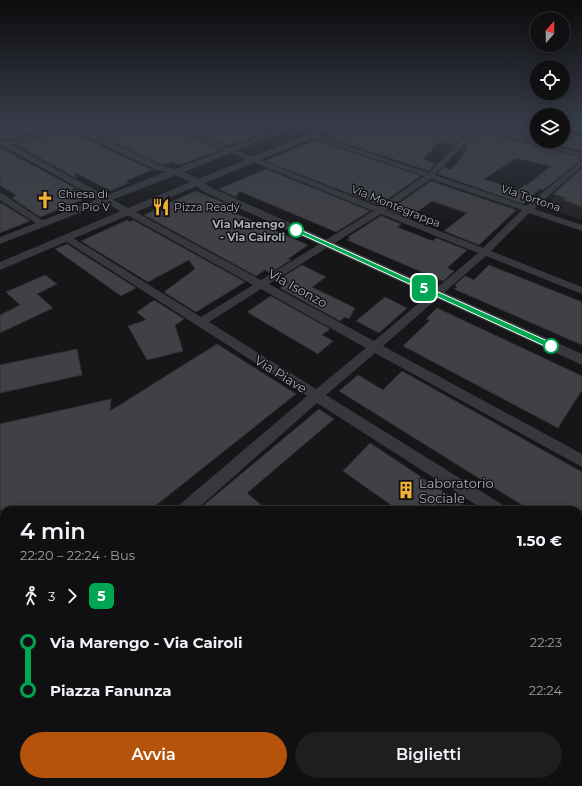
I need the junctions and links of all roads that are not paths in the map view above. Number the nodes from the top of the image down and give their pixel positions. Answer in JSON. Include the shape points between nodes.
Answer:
{"nodes":[{"id":1,"x":29,"y":159,"type":"edge"},
{"id":2,"x":139,"y":159,"type":"edge"},
{"id":3,"x":209,"y":159,"type":"edge"},
{"id":4,"x":250,"y":159,"type":"edge"},
{"id":5,"x":256,"y":159,"type":"edge"},
{"id":6,"x":382,"y":159,"type":"edge"},
{"id":7,"x":447,"y":159,"type":"edge"},
{"id":8,"x":253,"y":160,"type":"junction"},
{"id":9,"x":582,"y":162,"type":"edge"},
{"id":10,"x":171,"y":174,"type":"junction"},
{"id":11,"x":431,"y":175,"type":"junction"},
{"id":12,"x":198,"y":186,"type":"junction"},
{"id":13,"x":0,"y":196,"type":"edge"},
{"id":14,"x":106,"y":200,"type":"junction"},
{"id":15,"x":528,"y":209,"type":"junction"},
{"id":16,"x":128,"y":211,"type":"junction"},
{"id":17,"x":380,"y":211,"type":"junction"},
{"id":18,"x":42,"y":224,"type":"junction"},
{"id":19,"x":582,"y":228,"type":"edge"},
{"id":20,"x":67,"y":238,"type":"junction"},
{"id":21,"x":0,"y":241,"type":"edge"},
{"id":22,"x":326,"y":244,"type":"junction"},
{"id":23,"x":484,"y":253,"type":"junction"},
{"id":24,"x":0,"y":266,"type":"edge"},
{"id":25,"x":262,"y":284,"type":"junction"},
{"id":26,"x":582,"y":291,"type":"edge"},
{"id":27,"x":438,"y":294,"type":"junction"},
{"id":28,"x":200,"y":323,"type":"junction"},
{"id":29,"x":375,"y":346,"type":"junction"},
{"id":30,"x":582,"y":360,"type":"edge"},
{"id":31,"x":316,"y":396,"type":"junction"},
{"id":32,"x":582,"y":461,"type":"edge"},
{"id":33,"x":190,"y":506,"type":"edge"},
{"id":34,"x":491,"y":506,"type":"edge"}],
"edges":[{"from":1,"to":14,"type":"street","name":"Via Isonzo"},
{"from":2,"to":10,"type":"street"},
{"from":3,"to":10,"type":"street"},
{"from":4,"to":8,"type":"street","name":"Via Montegrappa"},
{"from":5,"to":8,"type":"street"},
{"from":6,"to":11,"type":"street","name":"Via Tortona"},
{"from":7,"to":11,"type":"street"},
{"from":8,"to":12,"type":"street","via":[[212,177]]},
{"from":8,"to":17,"type":"street","name":"Via Montegrappa"},
{"from":9,"to":15,"type":"street"},
{"from":10,"to":12,"type":"street"},
{"from":10,"to":14,"type":"street"},
{"from":11,"to":15,"type":"street","name":"Via Tortona"},
{"from":11,"to":17,"type":"street"},
{"from":12,"to":16,"type":"street","via":[[175,192]]},
{"from":12,"to":22,"type":"street"},
{"from":13,"to":18,"type":"street"},
{"from":14,"to":16,"type":"street","name":"Via Isonzo"},
{"from":14,"to":18,"type":"street"},
{"from":15,"to":19,"type":"street","name":"Via Tortona"},
{"from":15,"to":23,"type":"street"},
{"from":16,"to":20,"type":"street"},
{"from":16,"to":25,"type":"street","name":"Via Isonzo"},
{"from":17,"to":22,"type":"street"},
{"from":17,"to":23,"type":"street","name":"Via Montegrappa"},
{"from":18,"to":21,"type":"street"},
{"from":20,"to":24,"type":"street"},
{"from":20,"to":28,"type":"street","name":"Via Piave"},
{"from":22,"to":25,"type":"street"},
{"from":22,"to":27,"type":"street"},
{"from":23,"to":26,"type":"street","name":"Via Montegrappa"},
{"from":23,"to":27,"type":"street"},
{"from":25,"to":28,"type":"street"},
{"from":25,"to":29,"type":"street","name":"Via Isonzo"},
{"from":27,"to":29,"type":"street"},
{"from":27,"to":30,"type":"street"},
{"from":28,"to":31,"type":"street","name":"Via Piave"},
{"from":29,"to":31,"type":"street"},
{"from":29,"to":32,"type":"street","name":"Via Isonzo"},
{"from":31,"to":33,"type":"street"},
{"from":31,"to":34,"type":"street","name":"Via Piave"}]}
